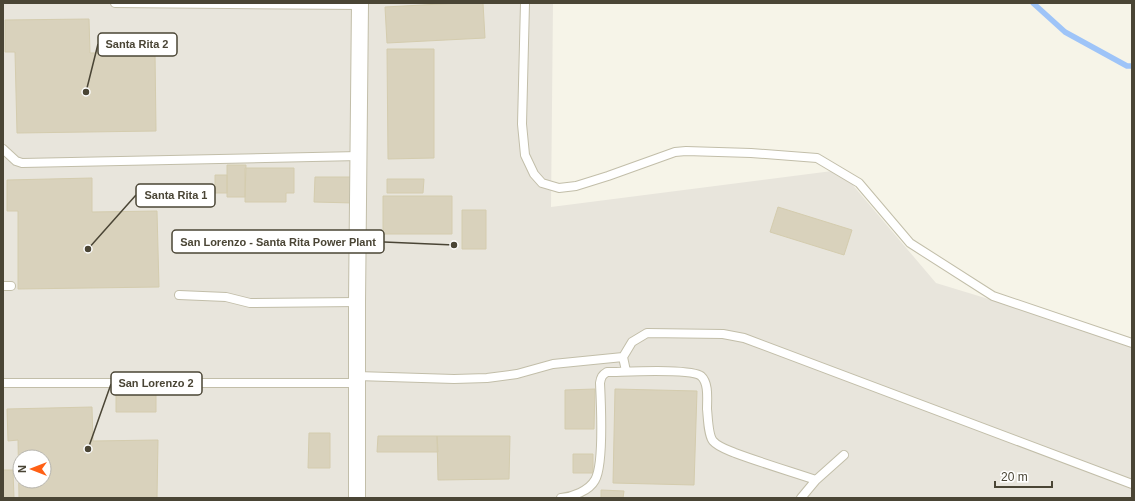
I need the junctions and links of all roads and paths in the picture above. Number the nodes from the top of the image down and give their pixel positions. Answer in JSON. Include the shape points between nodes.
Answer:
{"nodes":[{"id":1,"x":116,"y":3,"type":"edge"},
{"id":2,"x":525,"y":3,"type":"edge"},
{"id":3,"x":360,"y":4,"type":"edge"},
{"id":4,"x":3,"y":150,"type":"edge"},
{"id":5,"x":359,"y":156,"type":"junction"},
{"id":6,"x":179,"y":295,"type":"dead end"},
{"id":7,"x":357,"y":302,"type":"junction"},
{"id":8,"x":1132,"y":343,"type":"edge"},
{"id":9,"x":623,"y":357,"type":"junction"},
{"id":10,"x":626,"y":371,"type":"junction"},
{"id":11,"x":357,"y":380,"type":"junction"},
{"id":12,"x":3,"y":383,"type":"edge"},
{"id":13,"x":844,"y":455,"type":"dead end"},
{"id":14,"x":816,"y":480,"type":"junction"},
{"id":15,"x":1132,"y":484,"type":"edge"},
{"id":16,"x":357,"y":498,"type":"edge"},
{"id":17,"x":561,"y":498,"type":"edge"},
{"id":18,"x":801,"y":498,"type":"edge"}],
"edges":[{"from":1,"to":3,"type":"lane"},
{"from":2,"to":8,"type":"lane","via":[[522,124],[526,155],[534,174],[542,183],[558,188],[576,186],[675,152],[751,153],[817,158],[859,183],[910,242],[993,296]]},
{"from":3,"to":5,"type":"street"},
{"from":4,"to":5,"type":"lane","via":[[22,163]]},
{"from":5,"to":7,"type":"street"},
{"from":6,"to":7,"type":"lane","via":[[226,297],[250,303]]},
{"from":7,"to":11,"type":"street"},
{"from":9,"to":10,"type":"lane"},
{"from":9,"to":11,"type":"lane","via":[[553,364],[517,374],[487,378]]},
{"from":9,"to":15,"type":"lane","via":[[632,342],[647,333],[723,334],[744,338]]},
{"from":10,"to":14,"type":"lane","via":[[664,371],[702,376],[707,389],[709,427],[713,441],[748,458]]},
{"from":10,"to":17,"type":"lane","via":[[608,372],[601,378],[599,471],[595,480],[591,486],[580,492]]},
{"from":11,"to":12,"type":"lane"},
{"from":11,"to":16,"type":"street"},
{"from":13,"to":14,"type":"lane"},
{"from":14,"to":18,"type":"lane"}]}
